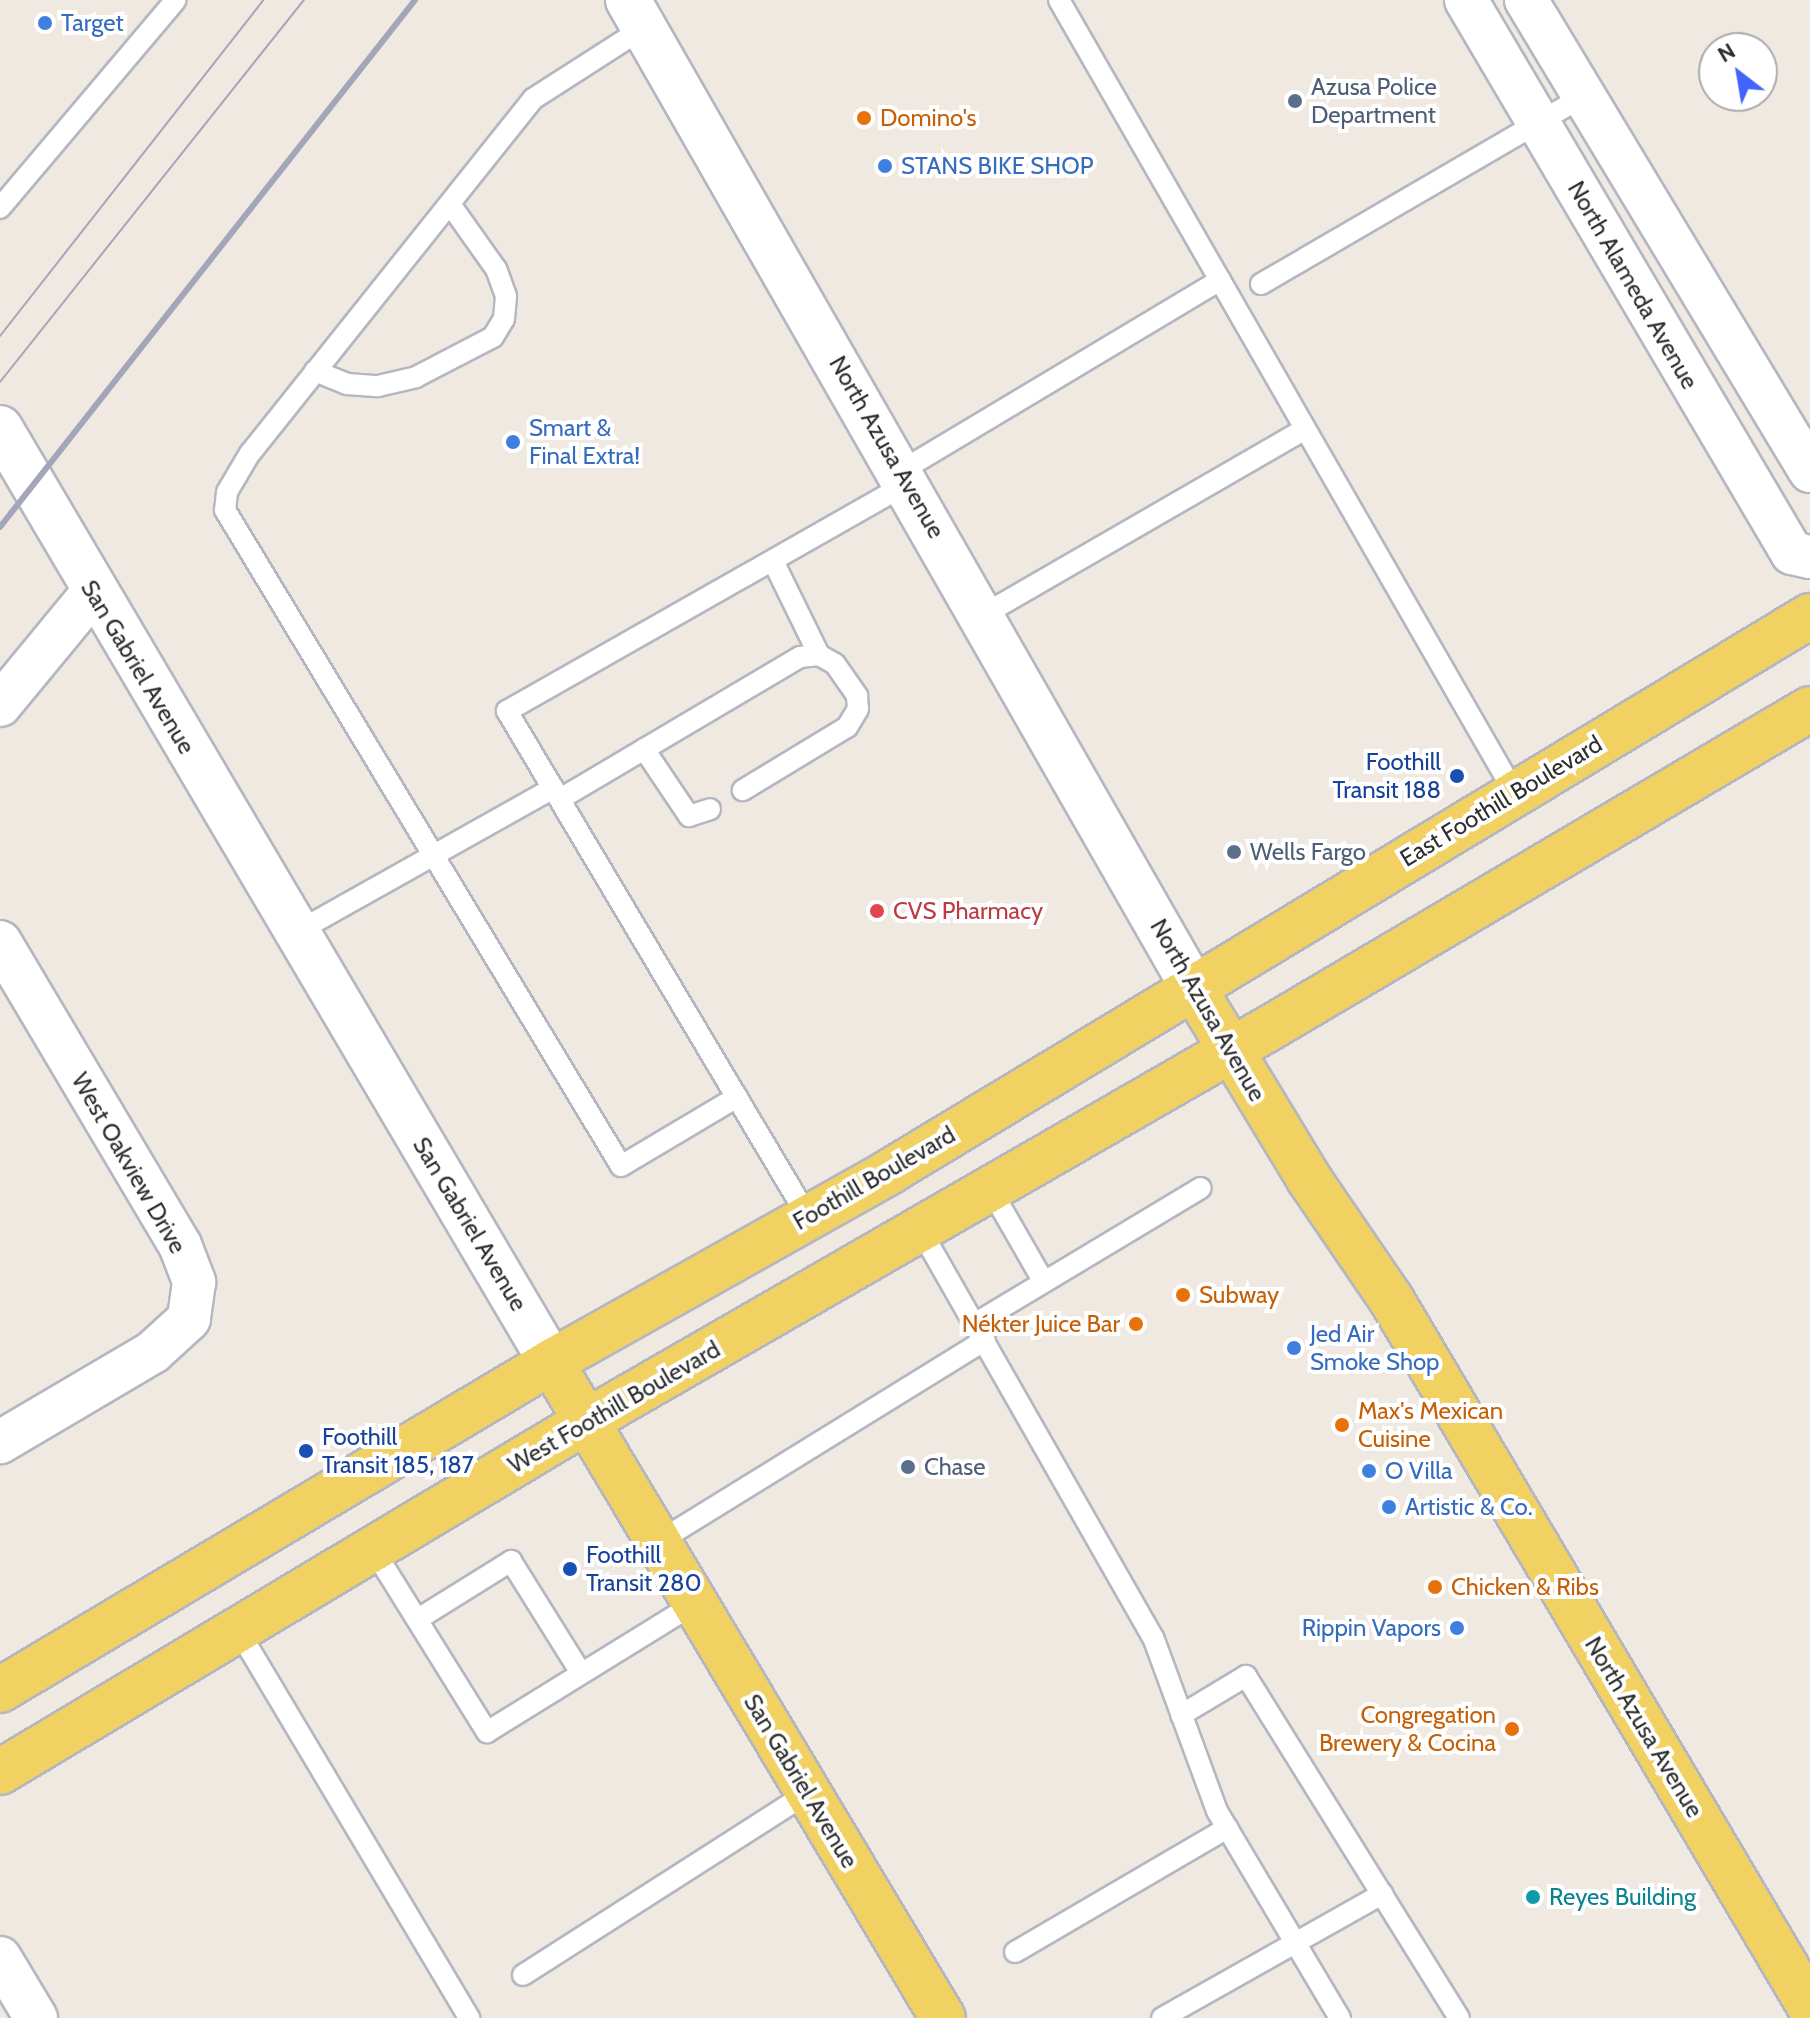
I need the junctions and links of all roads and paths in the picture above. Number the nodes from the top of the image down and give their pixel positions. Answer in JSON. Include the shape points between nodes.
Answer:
{"nodes":[{"id":1,"x":176,"y":0,"type":"edge"},
{"id":2,"x":1059,"y":0,"type":"edge"},
{"id":3,"x":1466,"y":0,"type":"edge"},
{"id":4,"x":1526,"y":0,"type":"edge"},
{"id":5,"x":636,"y":14,"type":"edge"},
{"id":6,"x":1584,"y":96,"type":"junction"},
{"id":7,"x":1538,"y":122,"type":"junction"},
{"id":8,"x":450,"y":204,"type":"junction"},
{"id":9,"x":0,"y":208,"type":"edge"},
{"id":10,"x":1220,"y":280,"type":"junction"},
{"id":11,"x":1261,"y":284,"type":"dead end"},
{"id":12,"x":315,"y":371,"type":"junction"},
{"id":13,"x":0,"y":428,"type":"edge"},
{"id":14,"x":1305,"y":429,"type":"junction"},
{"id":15,"x":1810,"y":471,"type":"edge"},
{"id":16,"x":904,"y":477,"type":"junction"},
{"id":17,"x":1810,"y":557,"type":"edge"},
{"id":18,"x":773,"y":561,"type":"junction"},
{"id":19,"x":93,"y":592,"type":"junction"},
{"id":20,"x":983,"y":615,"type":"junction"},
{"id":21,"x":1810,"y":616,"type":"edge"},
{"id":22,"x":819,"y":655,"type":"junction"},
{"id":23,"x":0,"y":705,"type":"edge"},
{"id":24,"x":1810,"y":709,"type":"edge"},
{"id":25,"x":644,"y":749,"type":"junction"},
{"id":26,"x":743,"y":790,"type":"dead end"},
{"id":27,"x":1514,"y":792,"type":"junction"},
{"id":28,"x":556,"y":794,"type":"junction"},
{"id":29,"x":710,"y":809,"type":"dead end"},
{"id":30,"x":435,"y":854,"type":"junction"},
{"id":31,"x":295,"y":933,"type":"junction"},
{"id":32,"x":0,"y":942,"type":"edge"},
{"id":33,"x":1194,"y":989,"type":"junction"},
{"id":34,"x":1232,"y":1050,"type":"junction"},
{"id":35,"x":737,"y":1097,"type":"junction"},
{"id":36,"x":1201,"y":1188,"type":"dead end"},
{"id":37,"x":991,"y":1190,"type":"junction"},
{"id":38,"x":808,"y":1217,"type":"junction"},
{"id":39,"x":921,"y":1231,"type":"junction"},
{"id":40,"x":1044,"y":1282,"type":"junction"},
{"id":41,"x":980,"y":1332,"type":"junction"},
{"id":42,"x":551,"y":1362,"type":"junction"},
{"id":43,"x":587,"y":1421,"type":"junction"},
{"id":44,"x":0,"y":1442,"type":"edge"},
{"id":45,"x":658,"y":1542,"type":"junction"},
{"id":46,"x":373,"y":1549,"type":"junction"},
{"id":47,"x":694,"y":1604,"type":"junction"},
{"id":48,"x":418,"y":1619,"type":"junction"},
{"id":49,"x":238,"y":1630,"type":"junction"},
{"id":50,"x":581,"y":1673,"type":"junction"},
{"id":51,"x":0,"y":1690,"type":"edge"},
{"id":52,"x":1181,"y":1715,"type":"junction"},
{"id":53,"x":0,"y":1772,"type":"edge"},
{"id":54,"x":808,"y":1793,"type":"junction"},
{"id":55,"x":1227,"y":1828,"type":"junction"},
{"id":56,"x":1382,"y":1894,"type":"junction"},
{"id":57,"x":1295,"y":1943,"type":"junction"},
{"id":58,"x":1015,"y":1952,"type":"dead end"},
{"id":59,"x":0,"y":1958,"type":"edge"},
{"id":60,"x":523,"y":1975,"type":"dead end"},
{"id":61,"x":1810,"y":2007,"type":"edge"},
{"id":62,"x":36,"y":2018,"type":"edge"},
{"id":63,"x":469,"y":2018,"type":"edge"},
{"id":64,"x":943,"y":2018,"type":"edge"},
{"id":65,"x":1162,"y":2018,"type":"edge"},
{"id":66,"x":1340,"y":2018,"type":"edge"},
{"id":67,"x":1459,"y":2018,"type":"edge"}],
"edges":[{"from":1,"to":9,"type":"lane"},
{"from":2,"to":10,"type":"lane"},
{"from":3,"to":7,"type":"street","name":"North Alameda Avenue"},
{"from":4,"to":6,"type":"street"},
{"from":5,"to":8,"type":"lane","via":[[533,99]]},
{"from":5,"to":16,"type":"main road","name":"North Azusa Avenue"},
{"from":6,"to":7,"type":"lane"},
{"from":6,"to":15,"type":"street"},
{"from":7,"to":11,"type":"lane"},
{"from":7,"to":17,"type":"street","name":"North Alameda Avenue","via":[[1792,553]]},
{"from":8,"to":12,"type":"lane"},
{"from":8,"to":12,"type":"lane","via":[[496,269],[506,296],[504,319],[493,337],[416,377],[378,386],[347,384]]},
{"from":10,"to":14,"type":"lane"},
{"from":10,"to":16,"type":"lane"},
{"from":12,"to":30,"type":"lane","via":[[250,453],[227,492],[225,510]]},
{"from":13,"to":19,"type":"main road","name":"San Gabriel Avenue"},
{"from":14,"to":20,"type":"lane"},
{"from":14,"to":27,"type":"lane"},
{"from":16,"to":18,"type":"lane"},
{"from":16,"to":20,"type":"main road","name":"North Azusa Avenue"},
{"from":18,"to":22,"type":"lane"},
{"from":18,"to":28,"type":"lane","via":[[507,711]]},
{"from":19,"to":23,"type":"street"},
{"from":19,"to":31,"type":"main road","name":"San Gabriel Avenue"},
{"from":20,"to":33,"type":"main road","name":"North Azusa Avenue"},
{"from":21,"to":27,"type":"main road","name":"East Foothill Boulevard"},
{"from":22,"to":25,"type":"lane","via":[[800,657]]},
{"from":22,"to":26,"type":"lane","via":[[835,664],[857,696],[858,709],[847,727]]},
{"from":24,"to":34,"type":"main road"},
{"from":25,"to":28,"type":"lane"},
{"from":25,"to":29,"type":"lane","via":[[689,816]]},
{"from":27,"to":33,"type":"main road","name":"East Foothill Boulevard"},
{"from":28,"to":30,"type":"lane"},
{"from":28,"to":35,"type":"lane"},
{"from":30,"to":31,"type":"lane"},
{"from":30,"to":35,"type":"lane","via":[[621,1166]]},
{"from":31,"to":42,"type":"main road","name":"San Gabriel Avenue"},
{"from":32,"to":44,"type":"street","name":"West Oakview Drive","via":[[180,1245],[194,1282],[189,1319],[153,1352]]},
{"from":33,"to":34,"type":"main road","name":"North Azusa Avenue"},
{"from":33,"to":38,"type":"main road","name":"Foothill Boulevard"},
{"from":34,"to":37,"type":"main road","name":"West Foothill Boulevard"},
{"from":34,"to":61,"type":"main road","name":"North Azusa Avenue","via":[[1309,1179],[1391,1299]]},
{"from":35,"to":38,"type":"lane"},
{"from":36,"to":40,"type":"lane"},
{"from":37,"to":39,"type":"main road","name":"West Foothill Boulevard"},
{"from":37,"to":40,"type":"lane"},
{"from":38,"to":42,"type":"main road","name":"Foothill Boulevard"},
{"from":39,"to":41,"type":"lane"},
{"from":39,"to":43,"type":"main road","name":"West Foothill Boulevard"},
{"from":40,"to":41,"type":"lane"},
{"from":41,"to":45,"type":"lane"},
{"from":41,"to":52,"type":"lane","via":[[1153,1637]]},
{"from":42,"to":43,"type":"main road","name":"San Gabriel Avenue"},
{"from":42,"to":51,"type":"main road"},
{"from":43,"to":45,"type":"main road","name":"San Gabriel Avenue"},
{"from":43,"to":46,"type":"main road","name":"West Foothill Boulevard"},
{"from":45,"to":47,"type":"main road","name":"San Gabriel Avenue"},
{"from":46,"to":48,"type":"lane"},
{"from":46,"to":49,"type":"main road","name":"West Foothill Boulevard"},
{"from":47,"to":50,"type":"lane"},
{"from":47,"to":54,"type":"main road","name":"San Gabriel Avenue"},
{"from":48,"to":50,"type":"lane","via":[[511,1561]]},
{"from":48,"to":50,"type":"lane","via":[[487,1732]]},
{"from":49,"to":53,"type":"main road","name":"West Foothill Boulevard"},
{"from":49,"to":63,"type":"lane"},
{"from":52,"to":55,"type":"lane"},
{"from":52,"to":56,"type":"lane","via":[[1246,1676]]},
{"from":54,"to":60,"type":"lane"},
{"from":54,"to":64,"type":"main road","name":"San Gabriel Avenue"},
{"from":55,"to":57,"type":"lane"},
{"from":55,"to":58,"type":"lane"},
{"from":56,"to":57,"type":"lane"},
{"from":56,"to":67,"type":"lane"},
{"from":57,"to":65,"type":"lane"},
{"from":57,"to":66,"type":"lane"},
{"from":59,"to":62,"type":"street"}]}
